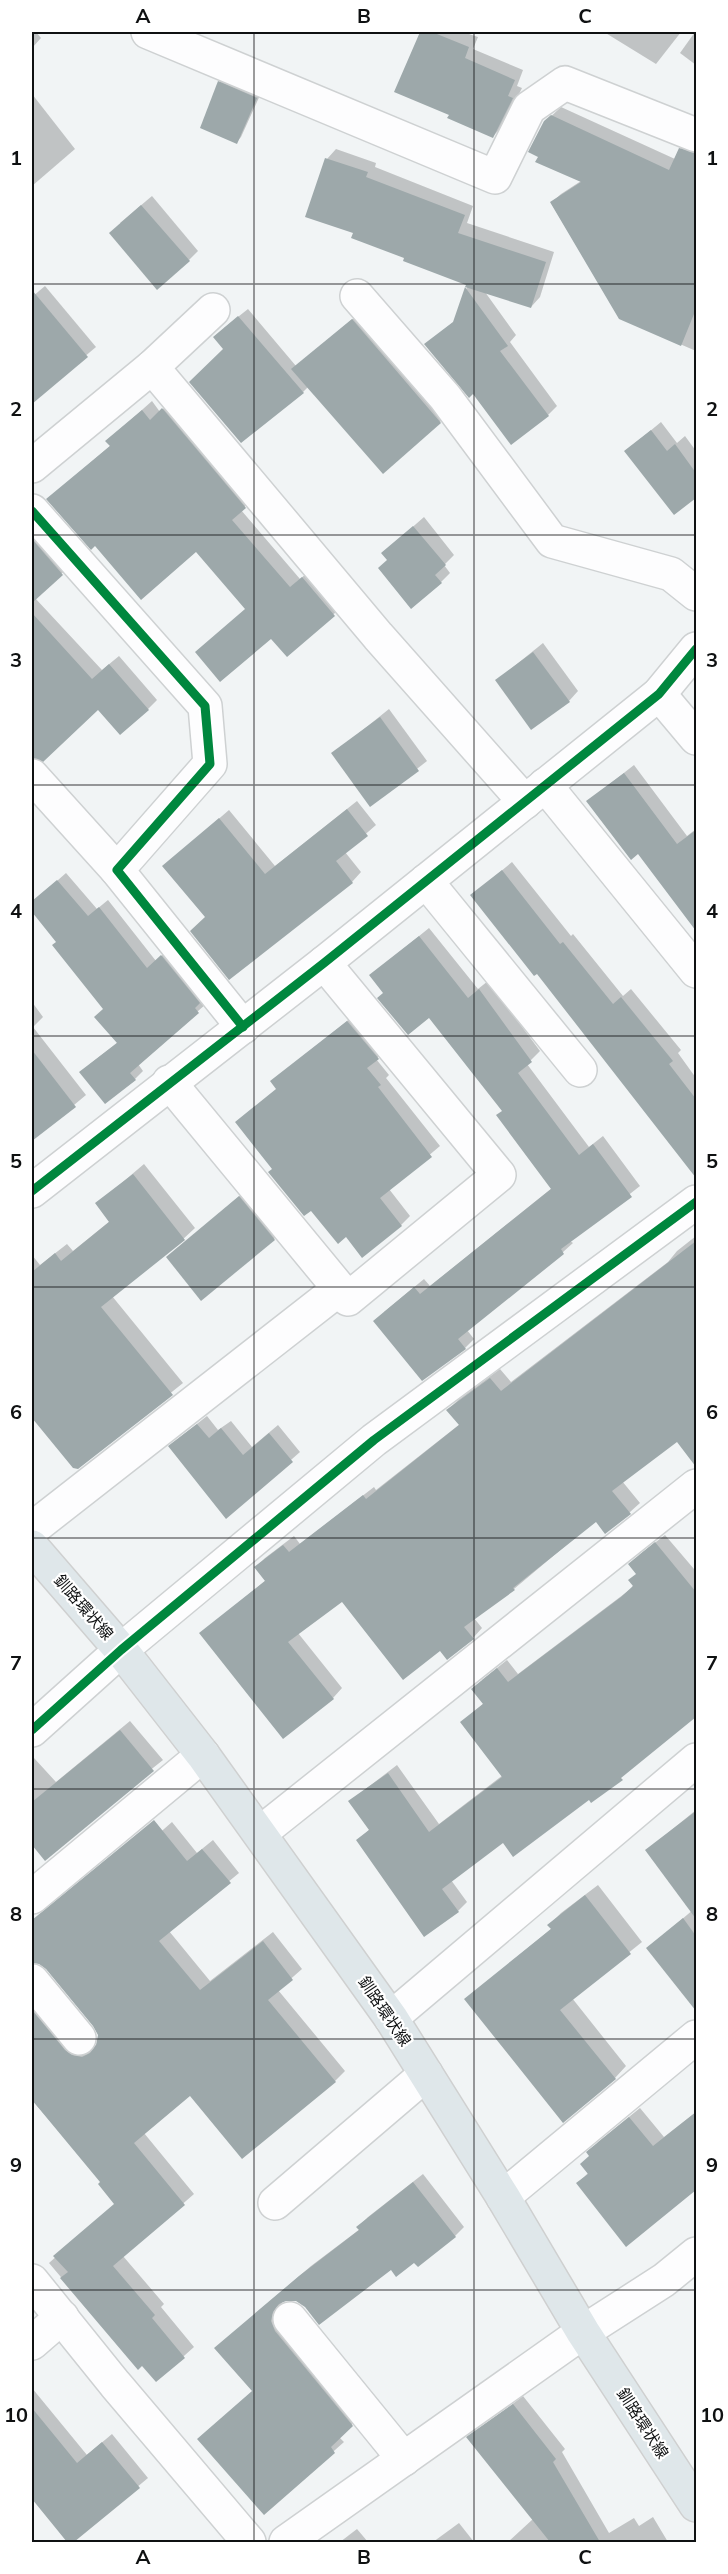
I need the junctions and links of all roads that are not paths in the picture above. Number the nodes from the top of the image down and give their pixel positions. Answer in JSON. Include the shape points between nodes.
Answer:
{"nodes":[{"id":1,"x":148,"y":32,"type":"edge"},
{"id":2,"x":696,"y":135,"type":"edge"},
{"id":3,"x":357,"y":296,"type":"dead end"},
{"id":4,"x":213,"y":310,"type":"dead end"},
{"id":5,"x":152,"y":367,"type":"junction"},
{"id":6,"x":32,"y":466,"type":"edge"},
{"id":7,"x":32,"y":511,"type":"edge"},
{"id":8,"x":696,"y":594,"type":"edge"},
{"id":9,"x":696,"y":650,"type":"edge"},
{"id":10,"x":659,"y":694,"type":"junction"},
{"id":11,"x":696,"y":738,"type":"edge"},
{"id":12,"x":32,"y":776,"type":"edge"},
{"id":13,"x":535,"y":793,"type":"junction"},
{"id":14,"x":117,"y":870,"type":"junction"},
{"id":15,"x":426,"y":881,"type":"junction"},
{"id":16,"x":324,"y":963,"type":"junction"},
{"id":17,"x":696,"y":971,"type":"edge"},
{"id":18,"x":243,"y":1027,"type":"junction"},
{"id":19,"x":580,"y":1070,"type":"dead end"},
{"id":20,"x":169,"y":1082,"type":"junction"},
{"id":21,"x":32,"y":1191,"type":"edge"},
{"id":22,"x":696,"y":1202,"type":"edge"},
{"id":23,"x":339,"y":1289,"type":"junction"},
{"id":24,"x":696,"y":1486,"type":"edge"},
{"id":25,"x":32,"y":1529,"type":"edge"},
{"id":26,"x":32,"y":1547,"type":"edge"},
{"id":27,"x":121,"y":1650,"type":"junction"},
{"id":28,"x":32,"y":1730,"type":"edge"},
{"id":29,"x":203,"y":1755,"type":"junction"},
{"id":30,"x":696,"y":1760,"type":"edge"},
{"id":31,"x":260,"y":1833,"type":"junction"},
{"id":32,"x":32,"y":1897,"type":"edge"},
{"id":33,"x":32,"y":1981,"type":"edge"},
{"id":34,"x":391,"y":2018,"type":"junction"},
{"id":35,"x":696,"y":2037,"type":"edge"},
{"id":36,"x":80,"y":2038,"type":"dead end"},
{"id":37,"x":426,"y":2074,"type":"junction"},
{"id":38,"x":503,"y":2197,"type":"junction"},
{"id":39,"x":275,"y":2203,"type":"dead end"},
{"id":40,"x":696,"y":2254,"type":"edge"},
{"id":41,"x":32,"y":2281,"type":"edge"},
{"id":42,"x":62,"y":2317,"type":"junction"},
{"id":43,"x":290,"y":2319,"type":"dead end"},
{"id":44,"x":583,"y":2332,"type":"junction"},
{"id":45,"x":32,"y":2343,"type":"edge"},
{"id":46,"x":404,"y":2459,"type":"junction"},
{"id":47,"x":695,"y":2500,"type":"edge"},
{"id":48,"x":249,"y":2542,"type":"edge"},
{"id":49,"x":286,"y":2542,"type":"edge"}],
"edges":[{"from":1,"to":2,"type":"street","via":[[495,177],[529,108],[565,83]]},
{"from":3,"to":8,"type":"street","via":[[445,397],[552,540],[671,574]]},
{"from":4,"to":5,"type":"street"},
{"from":5,"to":6,"type":"street"},
{"from":5,"to":13,"type":"street","via":[[378,636]]},
{"from":7,"to":14,"type":"street","via":[[205,706],[210,764]]},
{"from":9,"to":10,"type":"street"},
{"from":10,"to":11,"type":"street"},
{"from":10,"to":13,"type":"street"},
{"from":12,"to":14,"type":"street"},
{"from":13,"to":15,"type":"street"},
{"from":13,"to":17,"type":"street"},
{"from":14,"to":18,"type":"street"},
{"from":15,"to":16,"type":"street"},
{"from":15,"to":19,"type":"street"},
{"from":16,"to":18,"type":"street"},
{"from":16,"to":23,"type":"street","via":[[499,1175],[348,1299]]},
{"from":18,"to":20,"type":"street"},
{"from":20,"to":21,"type":"street"},
{"from":20,"to":23,"type":"street"},
{"from":22,"to":27,"type":"street","via":[[374,1440]]},
{"from":23,"to":25,"type":"street"},
{"from":24,"to":31,"type":"street"},
{"from":26,"to":27,"type":"main road","name":"釧路環状線"},
{"from":27,"to":28,"type":"street"},
{"from":27,"to":29,"type":"main road","name":"釧路環状線"},
{"from":29,"to":31,"type":"main road","name":"釧路環状線"},
{"from":29,"to":32,"type":"street"},
{"from":30,"to":34,"type":"street"},
{"from":31,"to":34,"type":"main road","name":"釧路環状線"},
{"from":33,"to":36,"type":"street"},
{"from":34,"to":37,"type":"main road","name":"釧路環状線"},
{"from":35,"to":38,"type":"street"},
{"from":37,"to":38,"type":"main road","name":"釧路環状線"},
{"from":37,"to":39,"type":"street"},
{"from":38,"to":44,"type":"main road","name":"釧路環状線"},
{"from":40,"to":44,"type":"street","via":[[664,2280]]},
{"from":41,"to":42,"type":"street"},
{"from":42,"to":45,"type":"street"},
{"from":42,"to":48,"type":"street"},
{"from":43,"to":46,"type":"street"},
{"from":44,"to":46,"type":"street"},
{"from":44,"to":47,"type":"main road","name":"釧路環状線"},
{"from":46,"to":49,"type":"street"}]}
